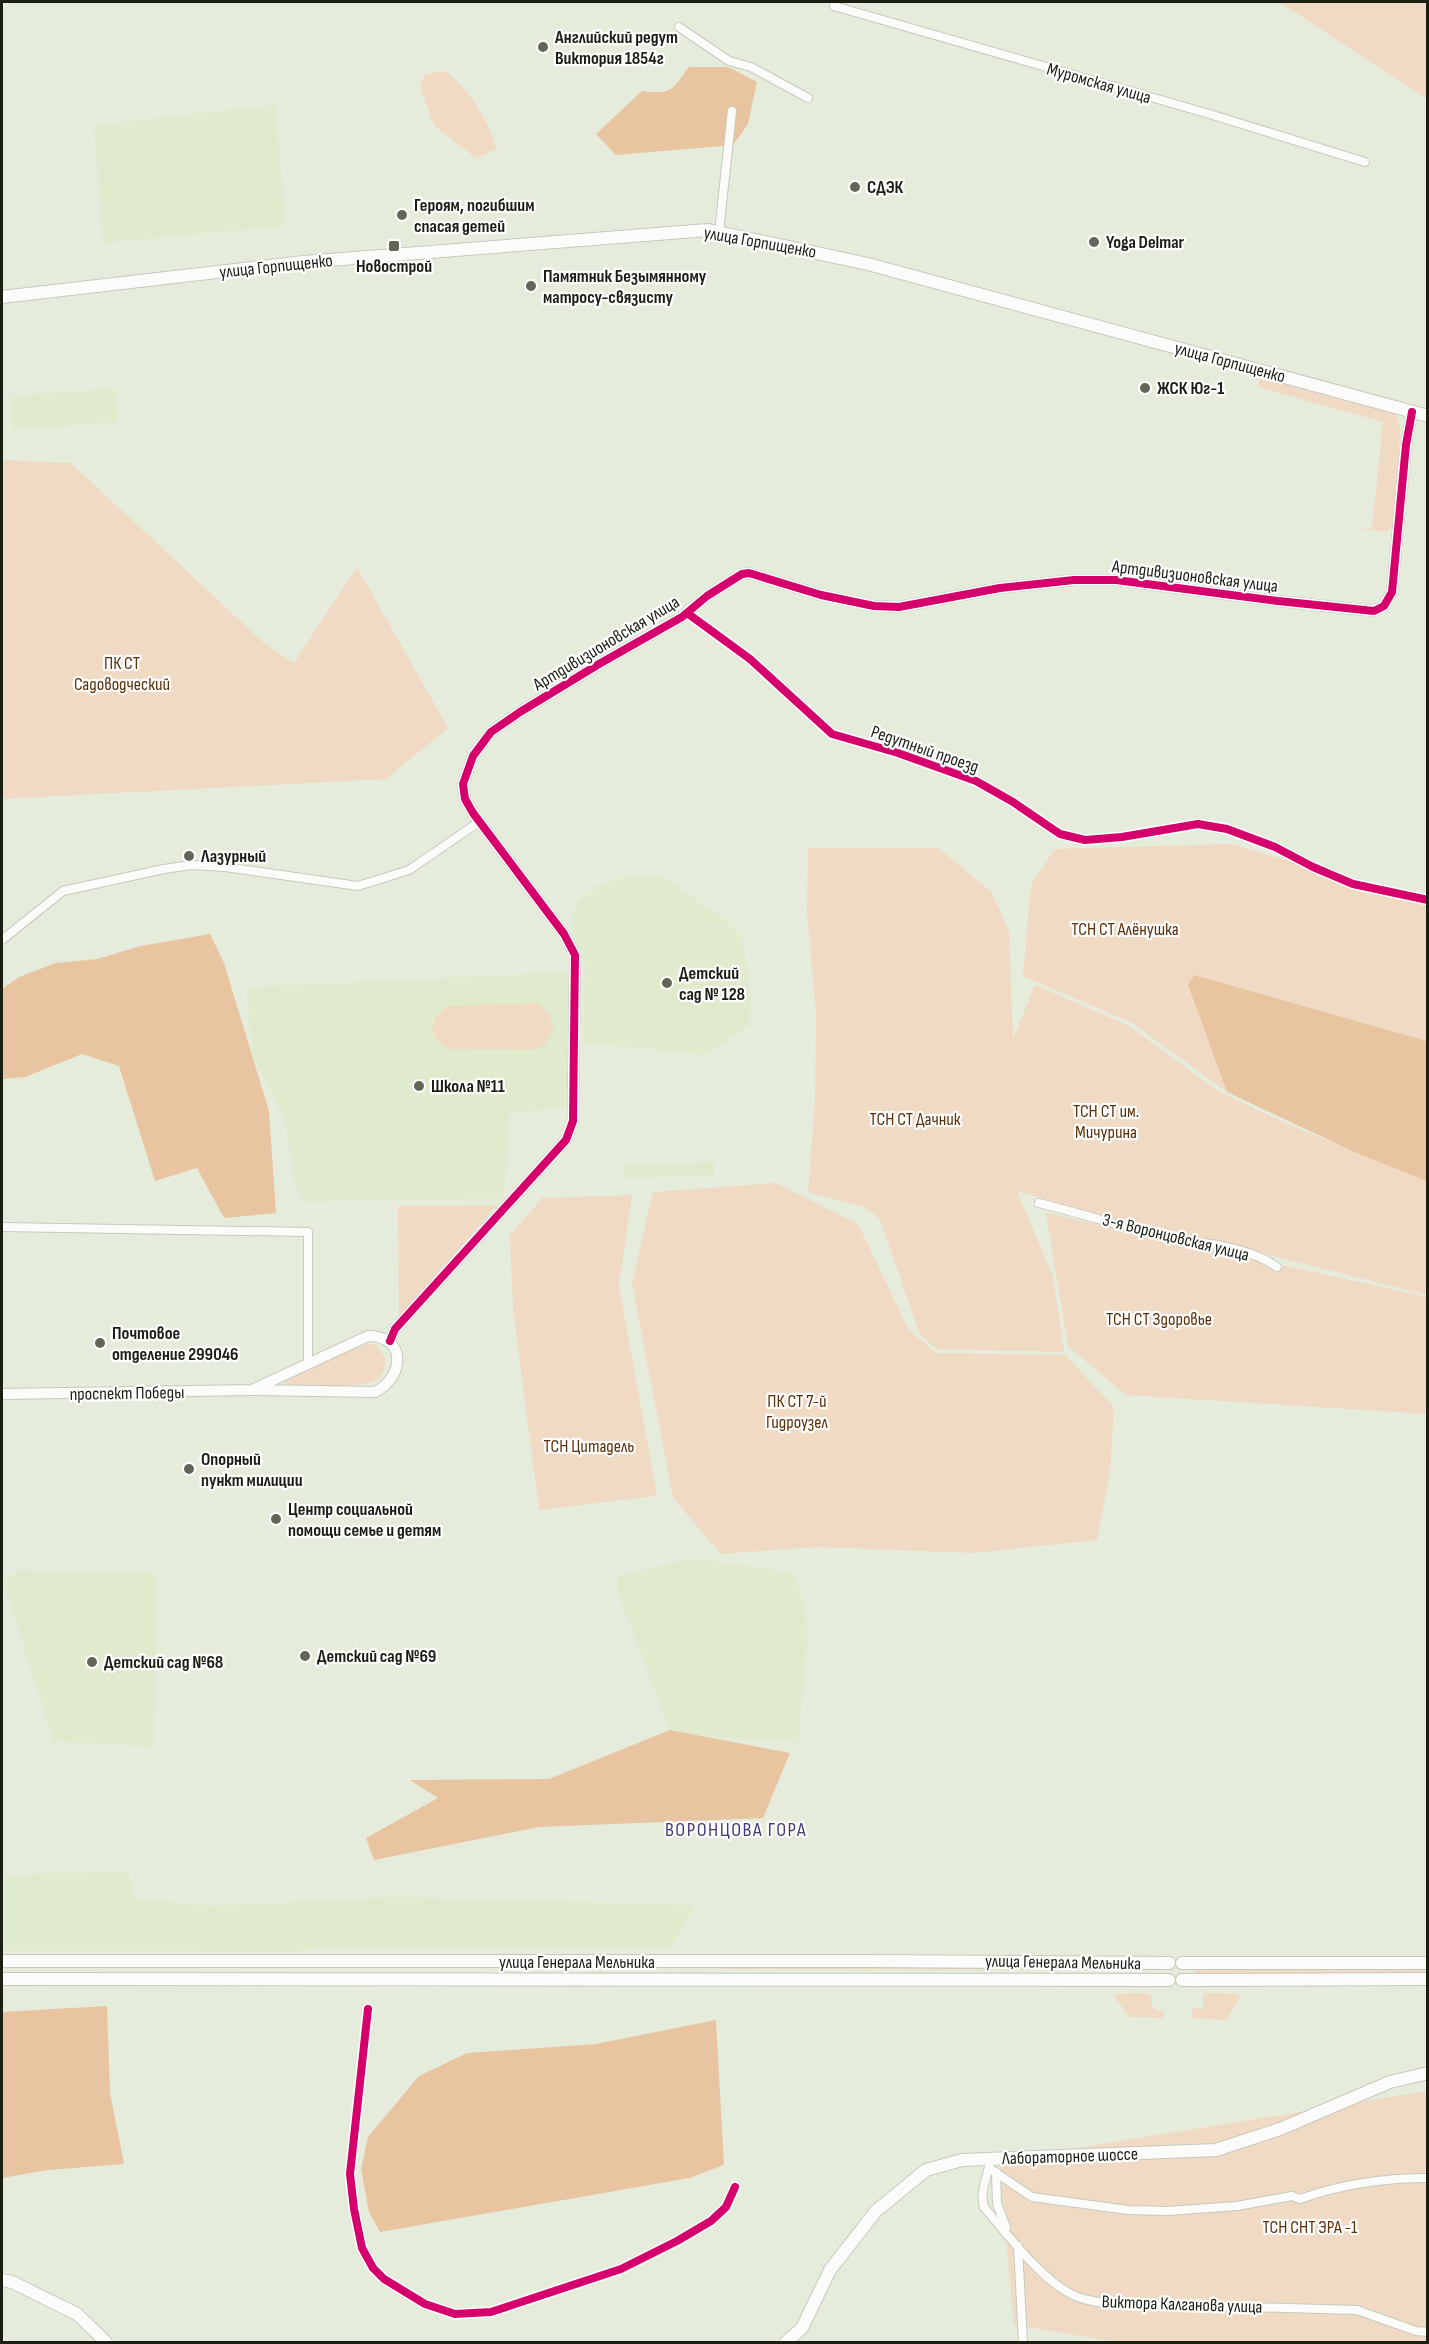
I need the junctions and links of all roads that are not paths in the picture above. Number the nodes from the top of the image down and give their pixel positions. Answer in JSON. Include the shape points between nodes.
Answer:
{"nodes":[{"id":1,"x":834,"y":6,"type":"dead end"},
{"id":2,"x":679,"y":27,"type":"dead end"},
{"id":3,"x":808,"y":98,"type":"dead end"},
{"id":4,"x":732,"y":111,"type":"dead end"},
{"id":5,"x":1365,"y":162,"type":"dead end"},
{"id":6,"x":719,"y":232,"type":"junction"},
{"id":7,"x":2,"y":297,"type":"edge"},
{"id":8,"x":1412,"y":412,"type":"junction"},
{"id":9,"x":1428,"y":416,"type":"edge"},
{"id":10,"x":687,"y":613,"type":"junction"},
{"id":11,"x":478,"y":822,"type":"junction"},
{"id":12,"x":1424,"y":900,"type":"edge"},
{"id":13,"x":2,"y":940,"type":"edge"},
{"id":14,"x":1039,"y":1203,"type":"dead end"},
{"id":15,"x":2,"y":1227,"type":"edge"},
{"id":16,"x":1277,"y":1267,"type":"dead end"},
{"id":17,"x":390,"y":1341,"type":"junction"},
{"id":18,"x":308,"y":1363,"type":"junction"},
{"id":19,"x":252,"y":1390,"type":"junction"},
{"id":20,"x":2,"y":1394,"type":"edge"},
{"id":21,"x":2,"y":1961,"type":"edge"},
{"id":22,"x":714,"y":1961,"type":"junction"},
{"id":23,"x":1153,"y":1963,"type":"junction"},
{"id":24,"x":1169,"y":1963,"type":"dead end"},
{"id":25,"x":1182,"y":1963,"type":"dead end"},
{"id":26,"x":1197,"y":1963,"type":"junction"},
{"id":27,"x":1428,"y":1963,"type":"edge"},
{"id":28,"x":2,"y":1979,"type":"edge"},
{"id":29,"x":714,"y":1979,"type":"junction"},
{"id":30,"x":1428,"y":1979,"type":"edge"},
{"id":31,"x":1152,"y":1980,"type":"junction"},
{"id":32,"x":1169,"y":1980,"type":"dead end"},
{"id":33,"x":1182,"y":1980,"type":"dead end"},
{"id":34,"x":1197,"y":1980,"type":"junction"},
{"id":35,"x":368,"y":2009,"type":"dead end"},
{"id":36,"x":1428,"y":2073,"type":"edge"},
{"id":37,"x":992,"y":2166,"type":"junction"},
{"id":38,"x":1428,"y":2178,"type":"edge"},
{"id":39,"x":735,"y":2187,"type":"dead end"},
{"id":40,"x":1009,"y":2236,"type":"junction"},
{"id":41,"x":1018,"y":2246,"type":"junction"},
{"id":42,"x":2,"y":2280,"type":"edge"},
{"id":43,"x":1428,"y":2332,"type":"edge"},
{"id":44,"x":106,"y":2343,"type":"edge"},
{"id":45,"x":786,"y":2343,"type":"edge"},
{"id":46,"x":1023,"y":2343,"type":"edge"}],
"edges":[{"from":1,"to":5,"type":"street","name":"Муромская улица"},
{"from":2,"to":3,"type":"street","via":[[729,61],[751,67]]},
{"from":4,"to":6,"type":"street"},
{"from":6,"to":7,"type":"main road","name":"улица Горпищенко","via":[[304,262]]},
{"from":6,"to":8,"type":"main road","name":"улица Горпищенко","via":[[868,264]]},
{"from":8,"to":9,"type":"main road","name":"улица Горпищенко"},
{"from":8,"to":10,"type":"street","name":"Артдивизионовская улица","via":[[1392,592],[1384,606],[1374,611],[1116,580],[1074,580],[1000,588],[899,607],[874,606],[748,573],[707,596]]},
{"from":10,"to":11,"type":"street","name":"Артдивизионовская улица","via":[[491,732],[472,756],[463,784],[465,799]]},
{"from":10,"to":12,"type":"street","name":"Редутный проезд","via":[[750,659],[832,734],[976,781],[1060,834],[1085,840],[1198,824],[1227,829],[1353,884]]},
{"from":11,"to":13,"type":"street","via":[[410,870],[358,886],[225,867],[164,868],[63,891]]},
{"from":11,"to":17,"type":"street","name":"Артдивизионовская улица","via":[[564,934],[575,955],[573,1121],[566,1140],[401,1323]]},
{"from":14,"to":16,"type":"street","name":"3-я Воронцовская улица","via":[[1171,1239],[1216,1245],[1264,1258]]},
{"from":15,"to":18,"type":"street","via":[[308,1232]]},
{"from":17,"to":18,"type":"street","name":"проспект Победы","via":[[368,1336]]},
{"from":17,"to":19,"type":"street","name":"проспект Победы","via":[[396,1352],[397,1368],[387,1385],[375,1392]]},
{"from":18,"to":19,"type":"street","name":"проспект Победы"},
{"from":19,"to":20,"type":"street","name":"проспект Победы"},
{"from":21,"to":22,"type":"main road","name":"улица Генерала Мельника"},
{"from":22,"to":23,"type":"main road","name":"улица Генерала Мельника"},
{"from":22,"to":29,"type":"main road"},
{"from":23,"to":24,"type":"main road","name":"улица Генерала Мельника"},
{"from":23,"to":31,"type":"main road","name":"улица Генерала Мельника","via":[[1160,1972]]},
{"from":25,"to":26,"type":"main road"},
{"from":26,"to":27,"type":"main road"},
{"from":26,"to":34,"type":"main road","via":[[1192,1972]]},
{"from":28,"to":29,"type":"main road","name":"улица Генерала Мельника"},
{"from":29,"to":31,"type":"main road","name":"улица Генерала Мельника"},
{"from":30,"to":34,"type":"main road"},
{"from":31,"to":32,"type":"main road","name":"улица Генерала Мельника"},
{"from":33,"to":34,"type":"main road"},
{"from":35,"to":39,"type":"street","via":[[350,2174],[354,2209],[362,2248],[373,2268],[425,2304],[455,2314],[491,2312],[621,2269],[711,2221],[726,2207]]},
{"from":36,"to":37,"type":"main road","name":"Лабораторное шоссе","via":[[1390,2082],[1280,2129],[1216,2150]]},
{"from":37,"to":38,"type":"street","via":[[1032,2197],[1128,2210],[1237,2206]]},
{"from":37,"to":40,"type":"street","via":[[997,2204]]},
{"from":37,"to":40,"type":"street","name":"Виктора Калганова улица","via":[[983,2189],[984,2206]]},
{"from":37,"to":45,"type":"main road","name":"Лабораторное шоссе","via":[[962,2160],[945,2163],[926,2170],[901,2188],[850,2243],[830,2270],[802,2328]]},
{"from":40,"to":41,"type":"street","name":"Виктора Калганова улица"},
{"from":41,"to":43,"type":"street","name":"Виктора Калганова улица","via":[[1066,2290],[1103,2303],[1357,2310]]},
{"from":41,"to":46,"type":"street"},
{"from":42,"to":44,"type":"main road","via":[[77,2314]]}]}
